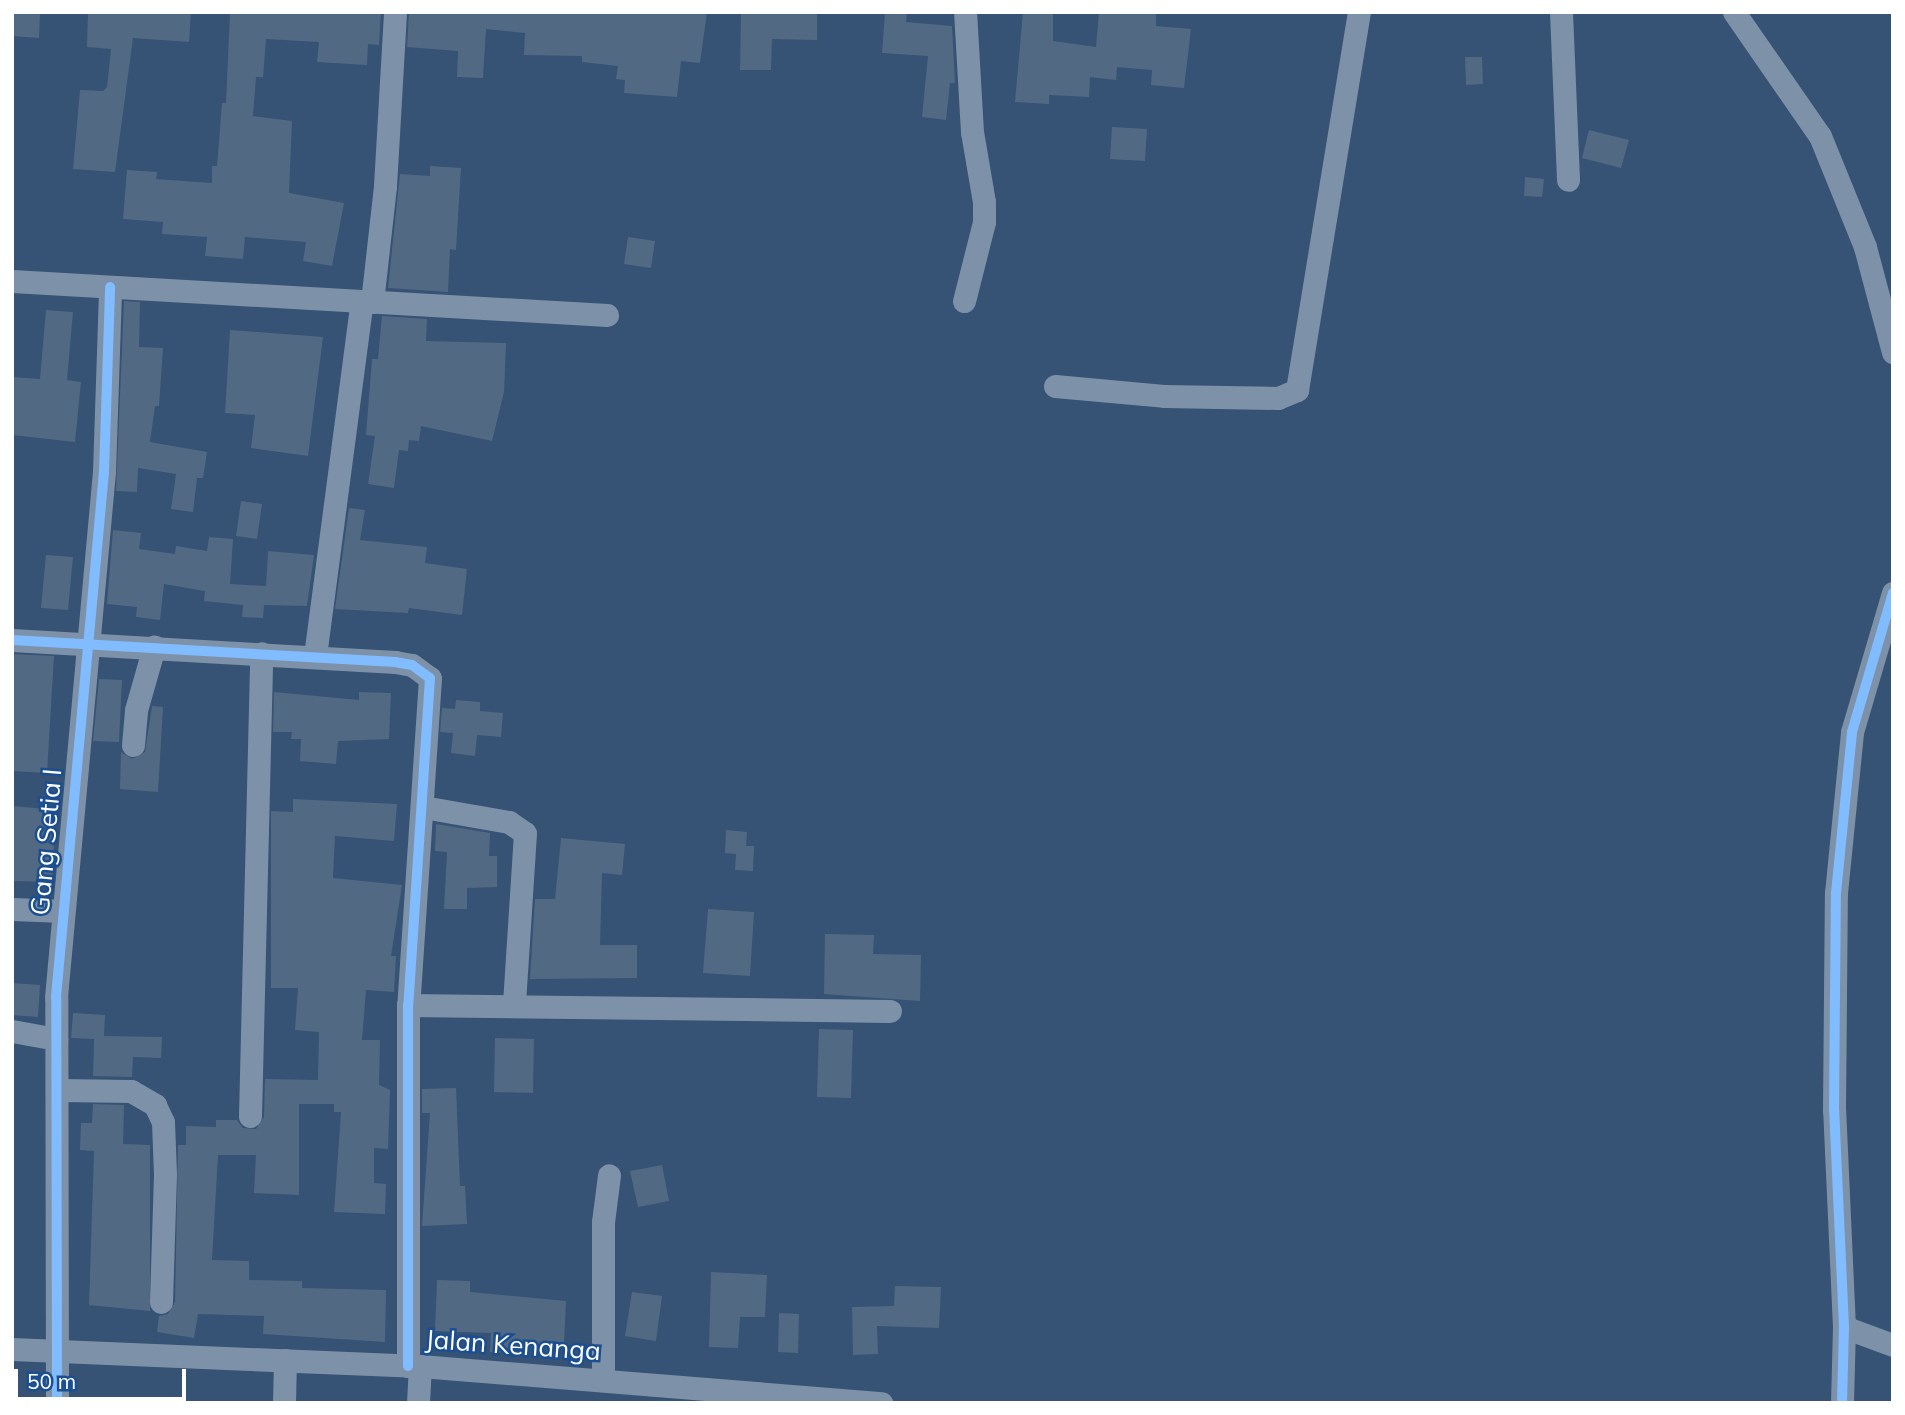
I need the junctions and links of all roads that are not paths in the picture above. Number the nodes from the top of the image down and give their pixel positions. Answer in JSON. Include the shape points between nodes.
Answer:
{"nodes":[{"id":1,"x":395,"y":12,"type":"edge"},
{"id":2,"x":965,"y":12,"type":"edge"},
{"id":3,"x":1359,"y":12,"type":"edge"},
{"id":4,"x":1561,"y":12,"type":"edge"},
{"id":5,"x":1734,"y":12,"type":"edge"},
{"id":6,"x":1568,"y":180,"type":"dead end"},
{"id":7,"x":12,"y":281,"type":"edge"},
{"id":8,"x":110,"y":286,"type":"junction"},
{"id":9,"x":367,"y":301,"type":"junction"},
{"id":10,"x":964,"y":301,"type":"dead end"},
{"id":11,"x":607,"y":315,"type":"dead end"},
{"id":12,"x":1893,"y":352,"type":"edge"},
{"id":13,"x":1055,"y":386,"type":"dead end"},
{"id":14,"x":1893,"y":593,"type":"edge"},
{"id":15,"x":12,"y":640,"type":"edge"},
{"id":16,"x":86,"y":643,"type":"junction"},
{"id":17,"x":154,"y":647,"type":"junction"},
{"id":18,"x":261,"y":653,"type":"junction"},
{"id":19,"x":315,"y":656,"type":"junction"},
{"id":20,"x":133,"y":745,"type":"dead end"},
{"id":21,"x":423,"y":807,"type":"junction"},
{"id":22,"x":12,"y":909,"type":"edge"},
{"id":23,"x":63,"y":911,"type":"junction"},
{"id":24,"x":408,"y":1004,"type":"junction"},
{"id":25,"x":514,"y":1005,"type":"junction"},
{"id":26,"x":890,"y":1011,"type":"dead end"},
{"id":27,"x":12,"y":1031,"type":"edge"},
{"id":28,"x":56,"y":1040,"type":"junction"},
{"id":29,"x":57,"y":1090,"type":"junction"},
{"id":30,"x":250,"y":1116,"type":"dead end"},
{"id":31,"x":610,"y":1175,"type":"dead end"},
{"id":32,"x":161,"y":1302,"type":"dead end"},
{"id":33,"x":1844,"y":1327,"type":"junction"},
{"id":34,"x":1893,"y":1345,"type":"edge"},
{"id":35,"x":12,"y":1349,"type":"edge"},
{"id":36,"x":57,"y":1352,"type":"junction"},
{"id":37,"x":285,"y":1360,"type":"junction"},
{"id":38,"x":414,"y":1366,"type":"junction"},
{"id":39,"x":603,"y":1380,"type":"junction"},
{"id":40,"x":768,"y":1397,"type":"edge"},
{"id":41,"x":57,"y":1403,"type":"edge"},
{"id":42,"x":284,"y":1403,"type":"edge"},
{"id":43,"x":418,"y":1403,"type":"edge"},
{"id":44,"x":883,"y":1403,"type":"edge"},
{"id":45,"x":1842,"y":1403,"type":"edge"}],
"edges":[{"from":1,"to":9,"type":"street","via":[[385,186]]},
{"from":2,"to":10,"type":"street","via":[[972,132],[984,222]]},
{"from":3,"to":13,"type":"street","via":[[1297,390],[1278,398],[1164,396]]},
{"from":4,"to":6,"type":"street"},
{"from":5,"to":12,"type":"street","via":[[1820,136],[1865,247]]},
{"from":7,"to":8,"type":"street"},
{"from":8,"to":9,"type":"street"},
{"from":8,"to":16,"type":"street","name":"Gang Setia I","via":[[104,472]]},
{"from":9,"to":11,"type":"street"},
{"from":9,"to":19,"type":"street"},
{"from":14,"to":33,"type":"street","via":[[1852,732],[1836,893],[1834,1110]]},
{"from":15,"to":16,"type":"street"},
{"from":16,"to":17,"type":"street"},
{"from":16,"to":23,"type":"street","name":"Gang Setia I"},
{"from":17,"to":18,"type":"street"},
{"from":17,"to":20,"type":"street","via":[[136,710]]},
{"from":18,"to":19,"type":"street"},
{"from":18,"to":30,"type":"street"},
{"from":19,"to":21,"type":"street","via":[[395,662],[430,678]]},
{"from":21,"to":24,"type":"street"},
{"from":21,"to":25,"type":"street","via":[[509,822],[525,833]]},
{"from":22,"to":23,"type":"street"},
{"from":23,"to":28,"type":"street","name":"Gang Setia I"},
{"from":24,"to":25,"type":"street"},
{"from":24,"to":38,"type":"street"},
{"from":25,"to":26,"type":"street"},
{"from":27,"to":28,"type":"street"},
{"from":28,"to":29,"type":"street","name":"Gang Setia I"},
{"from":29,"to":32,"type":"street","via":[[131,1091],[155,1105],[163,1122],[165,1174]]},
{"from":29,"to":36,"type":"street","name":"Gang Setia I"},
{"from":31,"to":39,"type":"street","via":[[603,1222]]},
{"from":33,"to":34,"type":"street"},
{"from":33,"to":45,"type":"street"},
{"from":35,"to":36,"type":"street","name":"Jalan Kenanga"},
{"from":36,"to":37,"type":"street","name":"Jalan Kenanga"},
{"from":36,"to":41,"type":"street","name":"Gang Setia I"},
{"from":37,"to":38,"type":"street","name":"Jalan Kenanga"},
{"from":37,"to":42,"type":"street"},
{"from":38,"to":39,"type":"street","name":"Jalan Kenanga"},
{"from":38,"to":43,"type":"street"},
{"from":39,"to":40,"type":"street","name":"Jalan Kenanga"},
{"from":40,"to":44,"type":"street","name":"Jalan Kenanga"}]}
